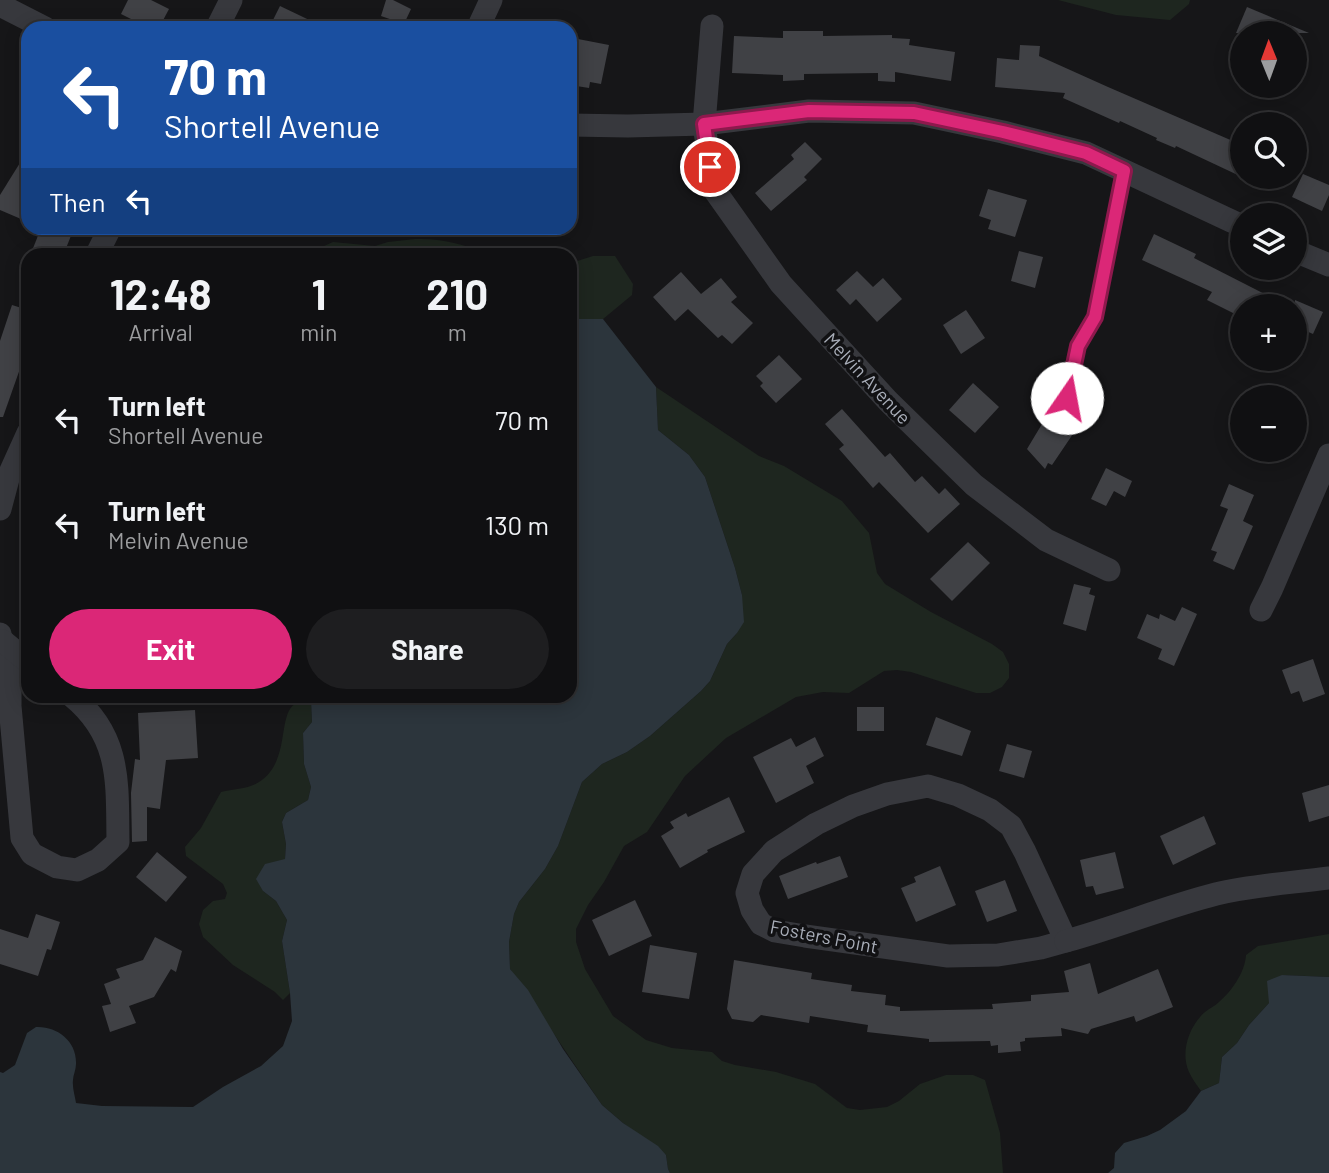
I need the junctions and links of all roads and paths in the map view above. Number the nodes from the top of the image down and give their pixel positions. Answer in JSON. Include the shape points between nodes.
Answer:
{"nodes":[{"id":1,"x":231,"y":0,"type":"edge"},
{"id":2,"x":491,"y":0,"type":"edge"},
{"id":3,"x":0,"y":5,"type":"edge"},
{"id":4,"x":31,"y":21,"type":"edge"},
{"id":5,"x":220,"y":21,"type":"edge"},
{"id":6,"x":481,"y":21,"type":"edge"},
{"id":7,"x":712,"y":26,"type":"dead end"},
{"id":8,"x":704,"y":124,"type":"junction"},
{"id":9,"x":577,"y":125,"type":"edge"},
{"id":10,"x":1124,"y":171,"type":"junction"},
{"id":11,"x":1230,"y":220,"type":"edge"},
{"id":12,"x":1307,"y":256,"type":"edge"},
{"id":13,"x":1329,"y":265,"type":"edge"},
{"id":14,"x":1067,"y":398,"type":"dead end"},
{"id":15,"x":21,"y":448,"type":"edge"},
{"id":16,"x":1329,"y":455,"type":"edge"},
{"id":17,"x":0,"y":509,"type":"edge"},
{"id":18,"x":1109,"y":570,"type":"dead end"},
{"id":19,"x":1261,"y":610,"type":"dead end"},
{"id":20,"x":1,"y":638,"type":"edge"},
{"id":21,"x":21,"y":656,"type":"edge"},
{"id":22,"x":78,"y":703,"type":"edge"},
{"id":23,"x":1329,"y":878,"type":"edge"},
{"id":24,"x":1066,"y":941,"type":"junction"}],
"edges":[{"from":1,"to":5,"type":"street"},
{"from":2,"to":6,"type":"street"},
{"from":3,"to":4,"type":"street"},
{"from":7,"to":8,"type":"street","name":"Melvin Avenue"},
{"from":8,"to":9,"type":"street"},
{"from":8,"to":10,"type":"street","via":[[809,111],[914,113],[1086,153]]},
{"from":8,"to":18,"type":"street","name":"Melvin Avenue","via":[[713,188],[781,284],[888,401],[974,485],[1046,540]]},
{"from":10,"to":11,"type":"street"},
{"from":10,"to":14,"type":"lane","via":[[1095,317],[1078,346]]},
{"from":12,"to":13,"type":"street"},
{"from":15,"to":17,"type":"street"},
{"from":16,"to":19,"type":"street"},
{"from":20,"to":21,"type":"street"},
{"from":20,"to":22,"type":"street","via":[[9,677],[22,838],[32,854],[57,867],[78,870],[118,842],[115,768],[103,731]]},
{"from":23,"to":24,"type":"street","name":"Fosters Point","via":[[1217,894]]},
{"from":24,"to":24,"type":"street","name":"Fosters Point","via":[[998,955],[948,956],[843,943],[775,931],[761,924],[747,892],[753,874],[774,851],[816,824],[887,794],[928,786],[990,810],[1011,826]]}]}
